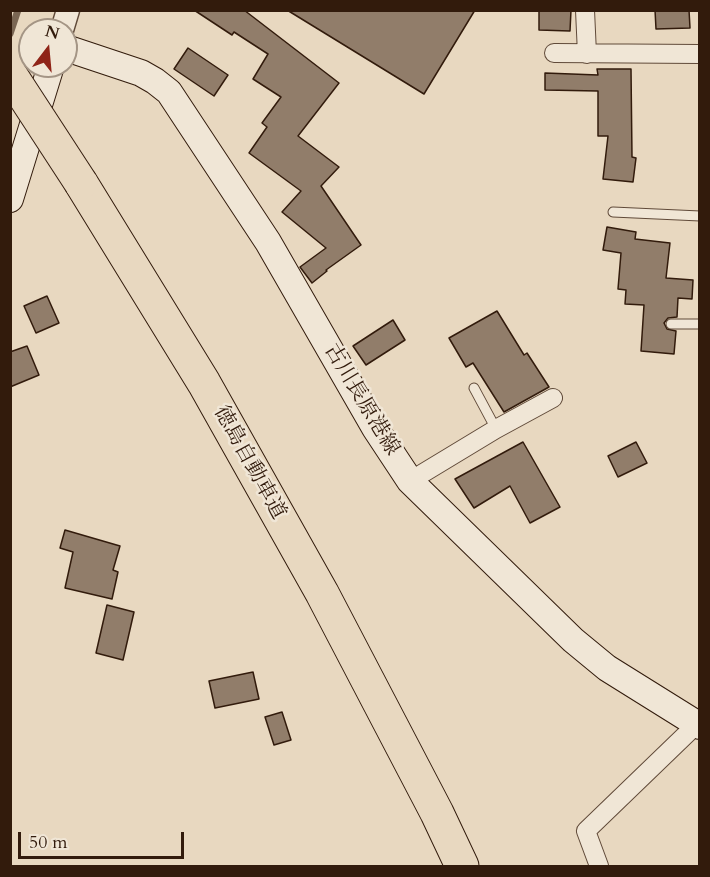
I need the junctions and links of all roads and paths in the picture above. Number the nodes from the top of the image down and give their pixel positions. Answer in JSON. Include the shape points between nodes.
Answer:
{"nodes":[{"id":1,"x":585,"y":10,"type":"edge"},
{"id":2,"x":78,"y":52,"type":"edge"},
{"id":3,"x":554,"y":53,"type":"dead end"},
{"id":4,"x":586,"y":54,"type":"junction"},
{"id":5,"x":699,"y":54,"type":"edge"},
{"id":6,"x":10,"y":74,"type":"edge"},
{"id":7,"x":47,"y":78,"type":"edge"},
{"id":8,"x":10,"y":199,"type":"edge"},
{"id":9,"x":613,"y":212,"type":"dead end"},
{"id":10,"x":699,"y":216,"type":"edge"},
{"id":11,"x":670,"y":324,"type":"dead end"},
{"id":12,"x":699,"y":324,"type":"edge"},
{"id":13,"x":474,"y":388,"type":"dead end"},
{"id":14,"x":553,"y":398,"type":"dead end"},
{"id":15,"x":496,"y":429,"type":"junction"},
{"id":16,"x":410,"y":481,"type":"junction"},
{"id":17,"x":698,"y":723,"type":"edge"},
{"id":18,"x":462,"y":867,"type":"edge"},
{"id":19,"x":600,"y":867,"type":"edge"}],
"edges":[{"from":1,"to":4,"type":"street"},
{"from":2,"to":16,"type":"main road","name":"古川長原港線","via":[[141,73],[169,92],[268,242],[375,428]]},
{"from":3,"to":4,"type":"street"},
{"from":4,"to":5,"type":"street"},
{"from":6,"to":18,"type":"highway","name":"徳島自動車道","bridge":true,"via":[[204,383],[316,583]]},
{"from":7,"to":8,"type":"main road"},
{"from":9,"to":10,"type":"lane"},
{"from":11,"to":12,"type":"lane"},
{"from":13,"to":15,"type":"lane"},
{"from":14,"to":15,"type":"street"},
{"from":15,"to":16,"type":"street"},
{"from":16,"to":17,"type":"main road","name":"古川長原港線","via":[[573,640],[607,668]]},
{"from":17,"to":19,"type":"street","via":[[586,831]]}]}
